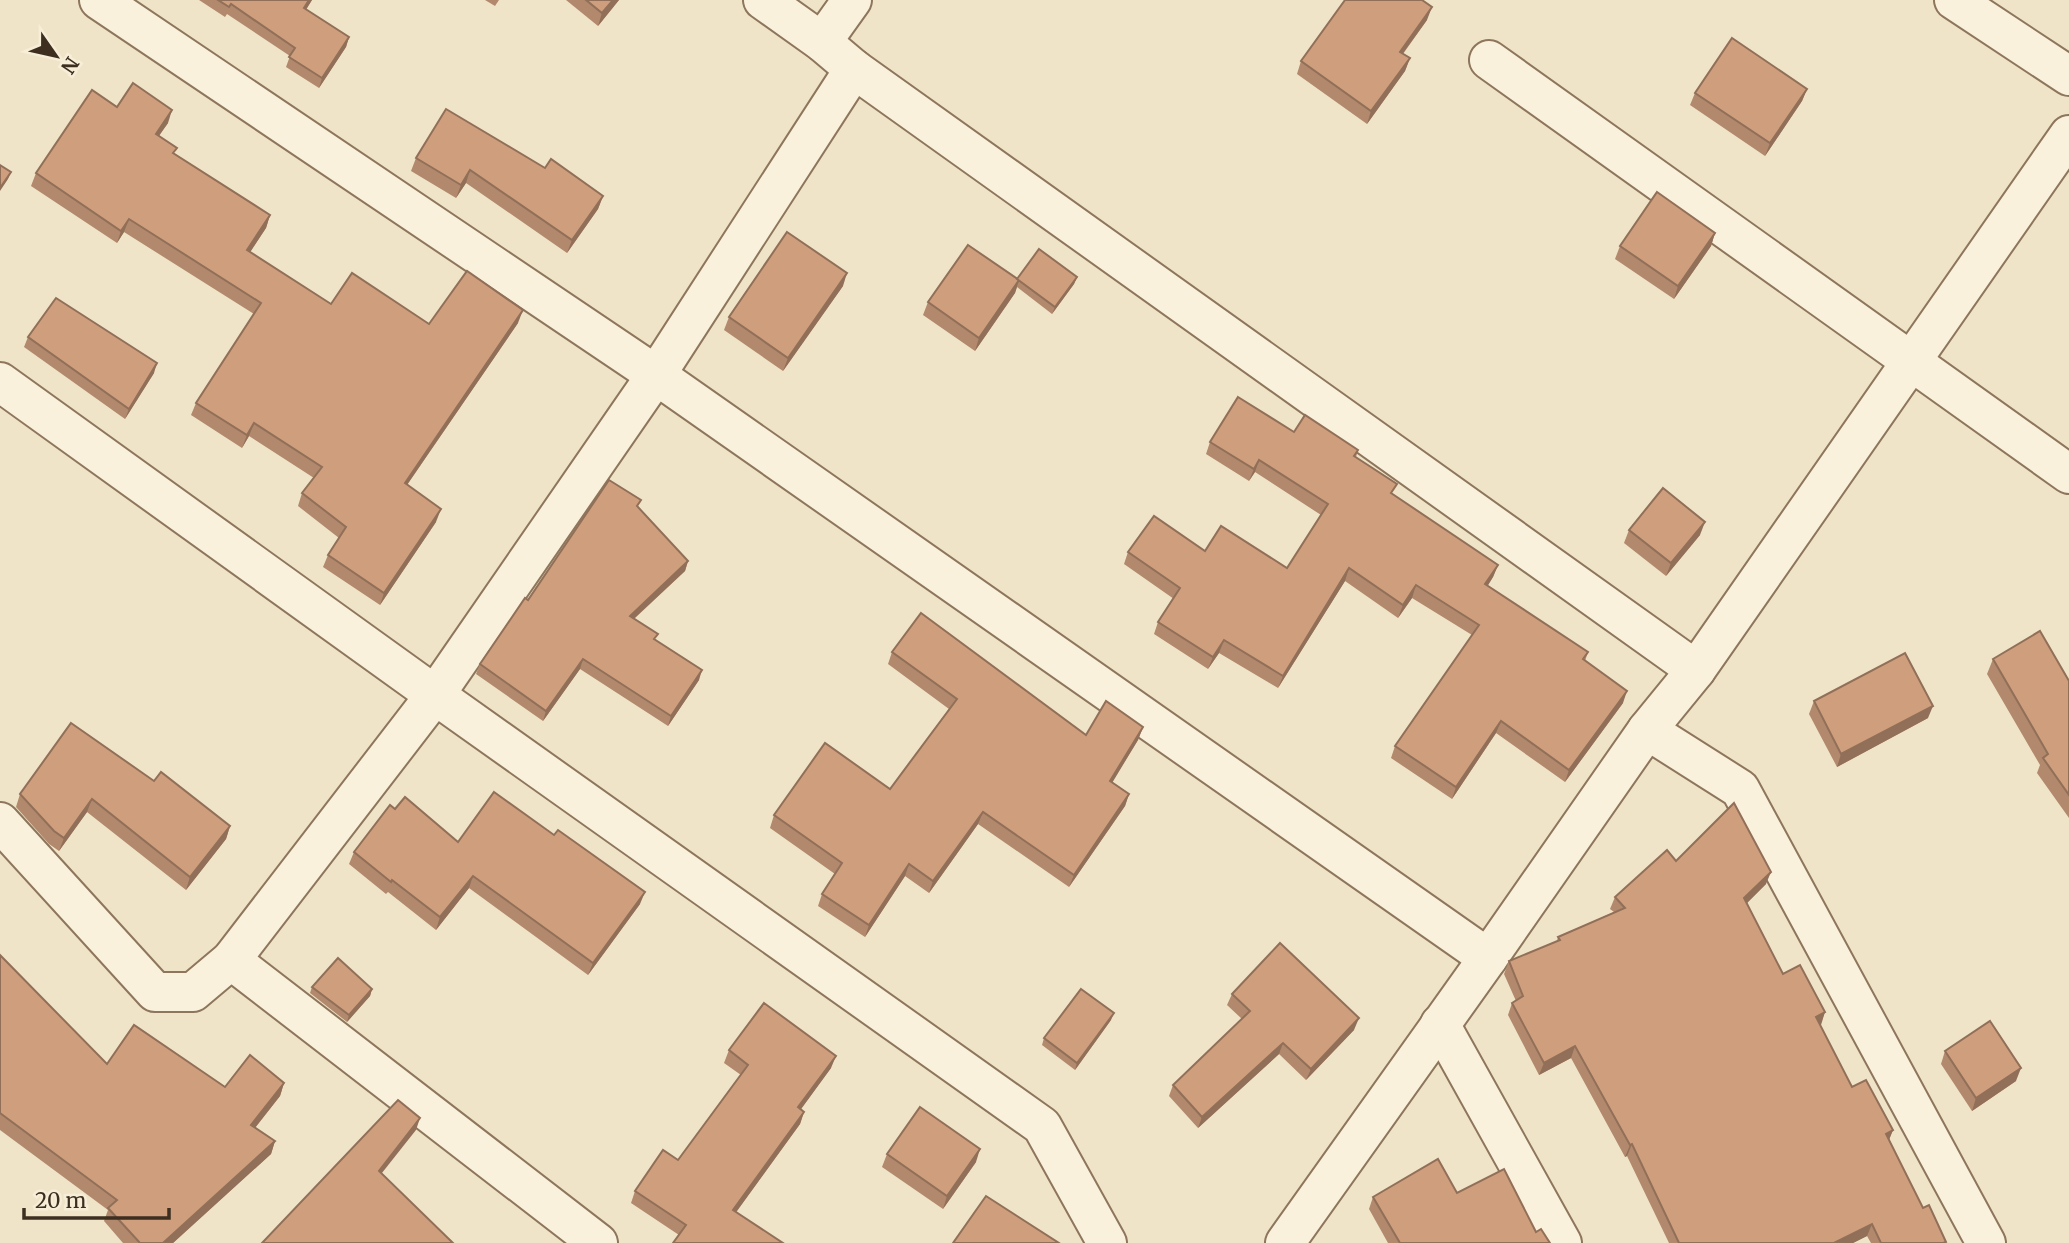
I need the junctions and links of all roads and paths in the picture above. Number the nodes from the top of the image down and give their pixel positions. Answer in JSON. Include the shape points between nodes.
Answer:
{"nodes":[{"id":1,"x":99,"y":0,"type":"edge"},
{"id":2,"x":763,"y":0,"type":"edge"},
{"id":3,"x":852,"y":0,"type":"edge"},
{"id":4,"x":1954,"y":0,"type":"edge"},
{"id":5,"x":822,"y":42,"type":"junction"},
{"id":6,"x":1489,"y":60,"type":"dead end"},
{"id":7,"x":854,"y":69,"type":"junction"},
{"id":8,"x":2069,"y":76,"type":"edge"},
{"id":9,"x":2069,"y":135,"type":"edge"},
{"id":10,"x":1912,"y":360,"type":"junction"},
{"id":11,"x":656,"y":375,"type":"junction"},
{"id":12,"x":0,"y":382,"type":"edge"},
{"id":13,"x":2069,"y":474,"type":"edge"},
{"id":14,"x":1696,"y":670,"type":"junction"},
{"id":15,"x":435,"y":695,"type":"junction"},
{"id":16,"x":1647,"y":730,"type":"junction"},
{"id":17,"x":0,"y":822,"type":"edge"},
{"id":18,"x":1488,"y":958,"type":"junction"},
{"id":19,"x":231,"y":960,"type":"junction"},
{"id":20,"x":1440,"y":1024,"type":"junction"},
{"id":21,"x":598,"y":1243,"type":"edge"},
{"id":22,"x":1107,"y":1243,"type":"edge"},
{"id":23,"x":1285,"y":1243,"type":"edge"},
{"id":24,"x":1562,"y":1243,"type":"edge"},
{"id":25,"x":1986,"y":1243,"type":"edge"}],
"edges":[{"from":1,"to":11,"type":"street"},
{"from":2,"to":5,"type":"street"},
{"from":3,"to":5,"type":"street"},
{"from":4,"to":8,"type":"street"},
{"from":5,"to":7,"type":"street"},
{"from":6,"to":10,"type":"street"},
{"from":7,"to":11,"type":"street"},
{"from":7,"to":14,"type":"street"},
{"from":9,"to":10,"type":"street"},
{"from":10,"to":13,"type":"street"},
{"from":10,"to":14,"type":"street"},
{"from":11,"to":15,"type":"street"},
{"from":11,"to":18,"type":"street"},
{"from":12,"to":15,"type":"street"},
{"from":14,"to":16,"type":"street"},
{"from":15,"to":19,"type":"street"},
{"from":15,"to":22,"type":"street","via":[[1042,1126]]},
{"from":16,"to":18,"type":"street"},
{"from":16,"to":25,"type":"street","via":[[1740,789]]},
{"from":17,"to":19,"type":"street","via":[[155,992],[193,992]]},
{"from":18,"to":20,"type":"street"},
{"from":19,"to":21,"type":"street"},
{"from":20,"to":23,"type":"street"},
{"from":20,"to":24,"type":"street"}]}
